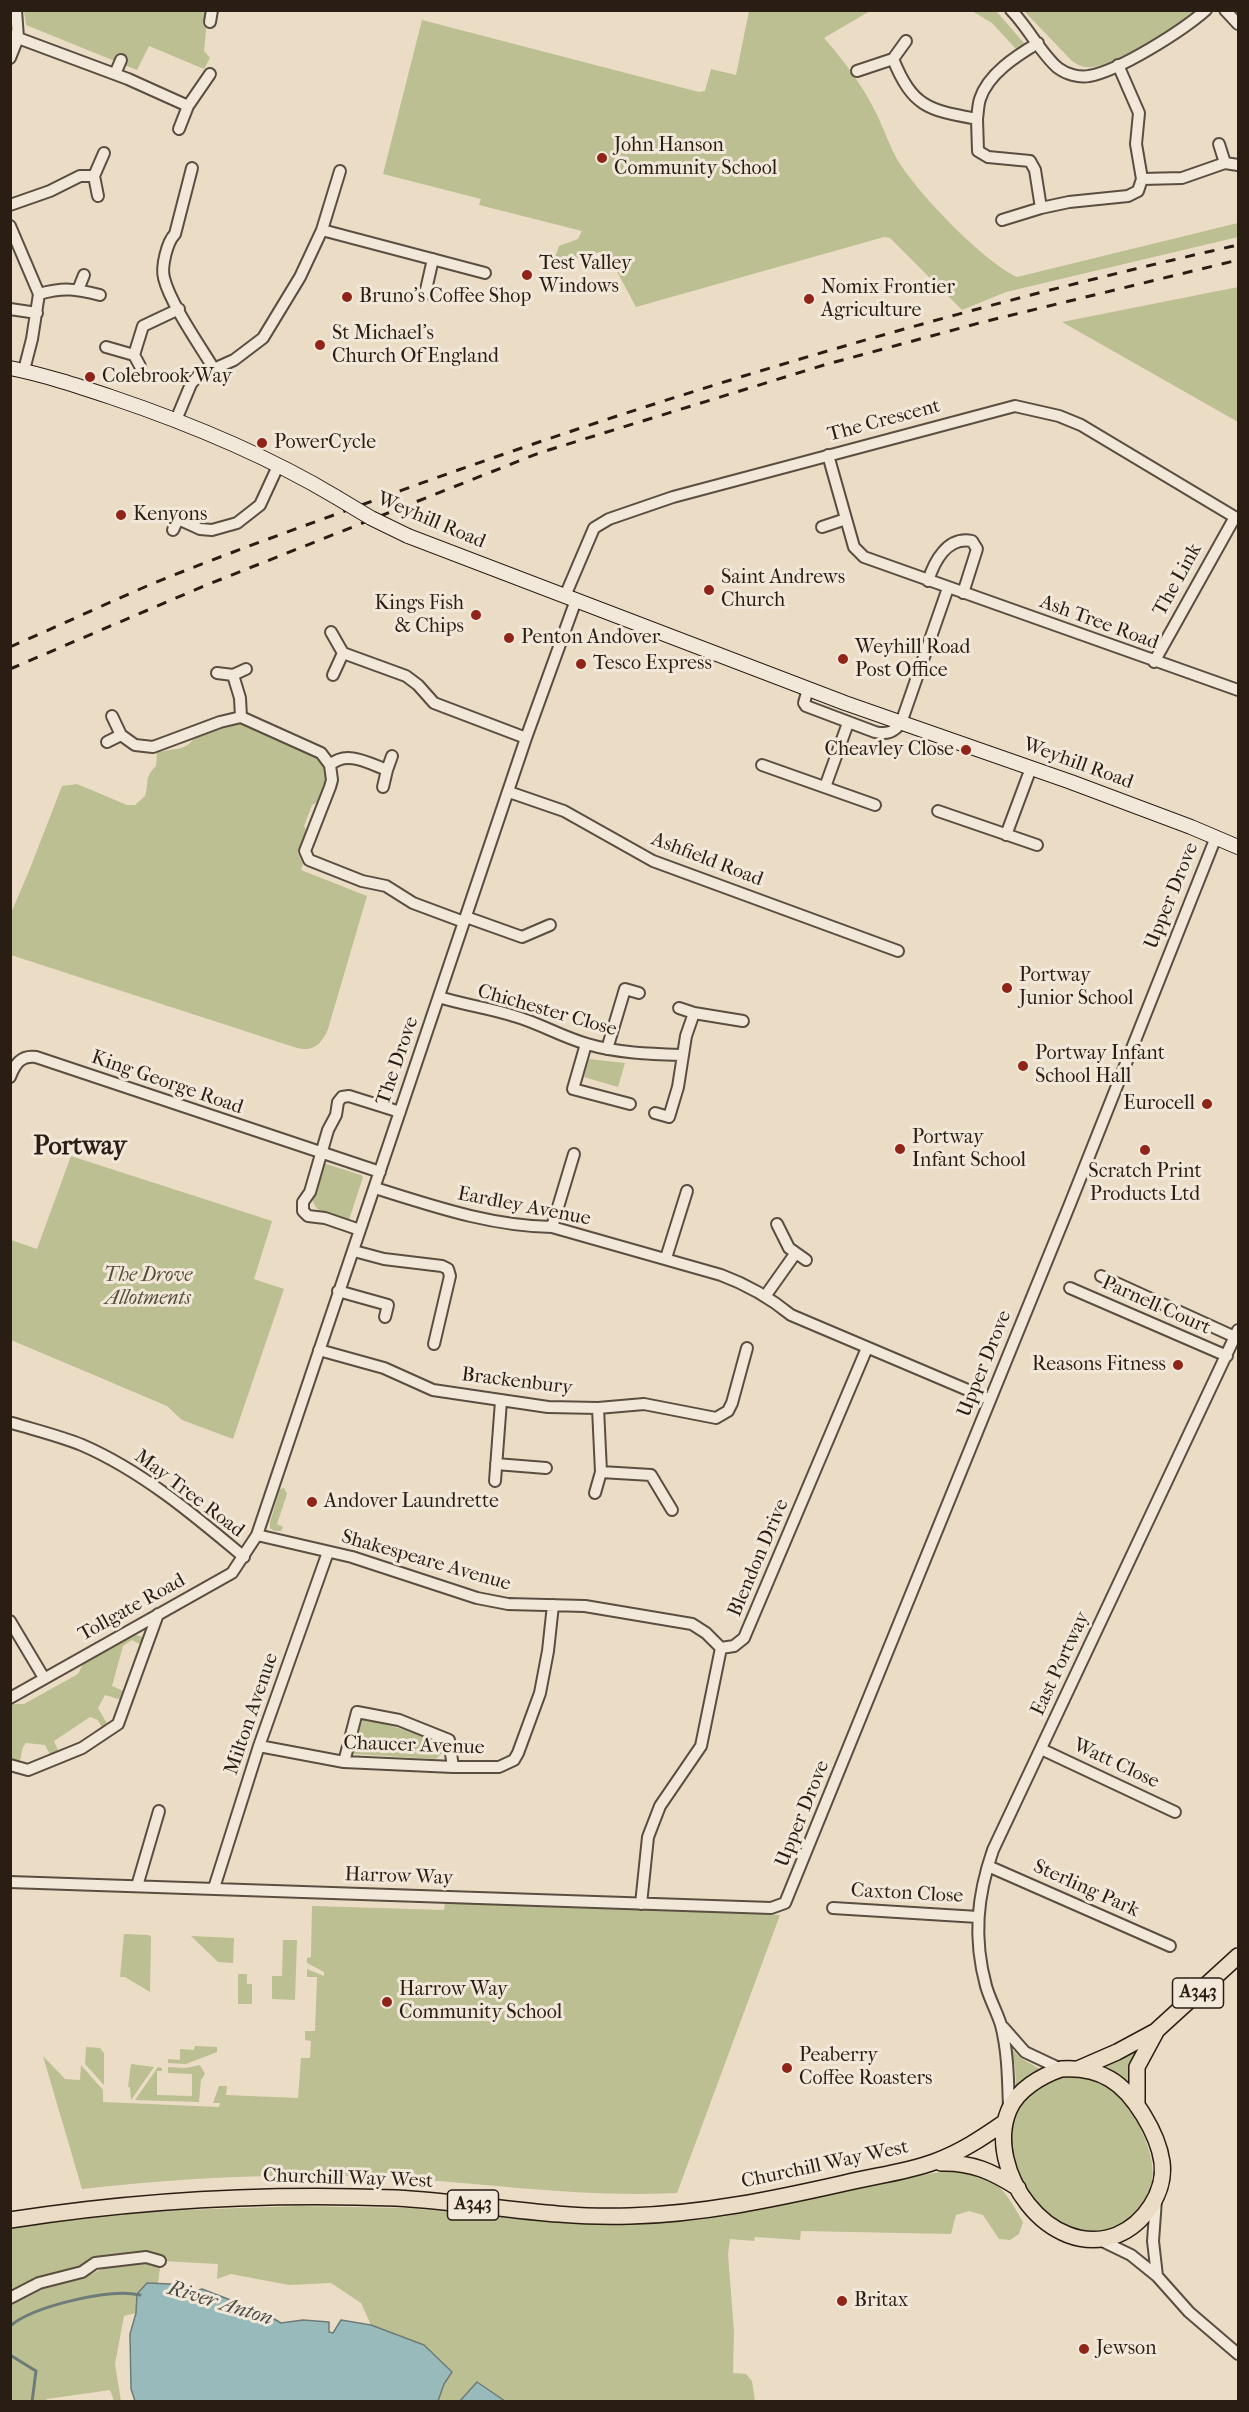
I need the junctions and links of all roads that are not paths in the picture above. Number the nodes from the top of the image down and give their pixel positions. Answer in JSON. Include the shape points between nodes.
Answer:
{"nodes":[{"id":1,"x":16,"y":10,"type":"edge"},
{"id":2,"x":212,"y":10,"type":"edge"},
{"id":3,"x":1011,"y":10,"type":"edge"},
{"id":4,"x":1206,"y":10,"type":"edge"},
{"id":5,"x":1225,"y":10,"type":"edge"},
{"id":6,"x":210,"y":22,"type":"dead end"},
{"id":7,"x":1239,"y":24,"type":"edge"},
{"id":8,"x":14,"y":36,"type":"edge"},
{"id":9,"x":906,"y":42,"type":"dead end"},
{"id":10,"x":1038,"y":43,"type":"junction"},
{"id":11,"x":10,"y":58,"type":"edge"},
{"id":12,"x":893,"y":59,"type":"junction"},
{"id":13,"x":121,"y":60,"type":"dead end"},
{"id":14,"x":1118,"y":65,"type":"junction"},
{"id":15,"x":857,"y":70,"type":"dead end"},
{"id":16,"x":115,"y":74,"type":"junction"},
{"id":17,"x":210,"y":74,"type":"dead end"},
{"id":18,"x":188,"y":106,"type":"junction"},
{"id":19,"x":977,"y":118,"type":"junction"},
{"id":20,"x":180,"y":129,"type":"dead end"},
{"id":21,"x":1220,"y":144,"type":"dead end"},
{"id":22,"x":104,"y":153,"type":"dead end"},
{"id":23,"x":1225,"y":163,"type":"junction"},
{"id":24,"x":1239,"y":165,"type":"edge"},
{"id":25,"x":192,"y":168,"type":"dead end"},
{"id":26,"x":340,"y":171,"type":"dead end"},
{"id":27,"x":94,"y":176,"type":"junction"},
{"id":28,"x":1142,"y":179,"type":"junction"},
{"id":29,"x":98,"y":196,"type":"dead end"},
{"id":30,"x":10,"y":205,"type":"edge"},
{"id":31,"x":1041,"y":208,"type":"junction"},
{"id":32,"x":1002,"y":220,"type":"dead end"},
{"id":33,"x":10,"y":226,"type":"edge"},
{"id":34,"x":322,"y":230,"type":"junction"},
{"id":35,"x":433,"y":259,"type":"junction"},
{"id":36,"x":485,"y":273,"type":"dead end"},
{"id":37,"x":84,"y":275,"type":"dead end"},
{"id":38,"x":78,"y":290,"type":"junction"},
{"id":39,"x":39,"y":294,"type":"junction"},
{"id":40,"x":425,"y":294,"type":"dead end"},
{"id":41,"x":100,"y":295,"type":"dead end"},
{"id":42,"x":10,"y":309,"type":"edge"},
{"id":43,"x":179,"y":309,"type":"junction"},
{"id":44,"x":37,"y":313,"type":"junction"},
{"id":45,"x":106,"y":347,"type":"dead end"},
{"id":46,"x":134,"y":355,"type":"junction"},
{"id":47,"x":140,"y":366,"type":"dead end"},
{"id":48,"x":17,"y":369,"type":"edge"},
{"id":49,"x":214,"y":369,"type":"junction"},
{"id":50,"x":176,"y":420,"type":"junction"},
{"id":51,"x":828,"y":455,"type":"junction"},
{"id":52,"x":278,"y":466,"type":"junction"},
{"id":53,"x":1237,"y":518,"type":"edge"},
{"id":54,"x":846,"y":519,"type":"junction"},
{"id":55,"x":822,"y":526,"type":"dead end"},
{"id":56,"x":173,"y":530,"type":"dead end"},
{"id":57,"x":928,"y":581,"type":"junction"},
{"id":58,"x":948,"y":588,"type":"junction"},
{"id":59,"x":963,"y":593,"type":"junction"},
{"id":60,"x":571,"y":598,"type":"junction"},
{"id":61,"x":331,"y":632,"type":"dead end"},
{"id":62,"x":343,"y":652,"type":"junction"},
{"id":63,"x":1154,"y":662,"type":"junction"},
{"id":64,"x":246,"y":669,"type":"dead end"},
{"id":65,"x":217,"y":673,"type":"dead end"},
{"id":66,"x":233,"y":675,"type":"junction"},
{"id":67,"x":333,"y":675,"type":"dead end"},
{"id":68,"x":808,"y":688,"type":"junction"},
{"id":69,"x":1239,"y":690,"type":"edge"},
{"id":70,"x":112,"y":716,"type":"dead end"},
{"id":71,"x":241,"y":717,"type":"junction"},
{"id":72,"x":848,"y":723,"type":"junction"},
{"id":73,"x":901,"y":723,"type":"junction"},
{"id":74,"x":121,"y":735,"type":"junction"},
{"id":75,"x":526,"y":738,"type":"junction"},
{"id":76,"x":107,"y":742,"type":"dead end"},
{"id":77,"x":392,"y":756,"type":"dead end"},
{"id":78,"x":330,"y":765,"type":"junction"},
{"id":79,"x":762,"y":765,"type":"dead end"},
{"id":80,"x":1031,"y":768,"type":"junction"},
{"id":81,"x":387,"y":770,"type":"junction"},
{"id":82,"x":383,"y":787,"type":"dead end"},
{"id":83,"x":825,"y":787,"type":"junction"},
{"id":84,"x":509,"y":792,"type":"junction"},
{"id":85,"x":875,"y":805,"type":"dead end"},
{"id":86,"x":938,"y":811,"type":"dead end"},
{"id":87,"x":1006,"y":835,"type":"junction"},
{"id":88,"x":1216,"y":837,"type":"junction"},
{"id":89,"x":1037,"y":845,"type":"dead end"},
{"id":90,"x":1239,"y":847,"type":"edge"},
{"id":91,"x":465,"y":920,"type":"junction"},
{"id":92,"x":550,"y":925,"type":"dead end"},
{"id":93,"x":898,"y":951,"type":"dead end"},
{"id":94,"x":639,"y":993,"type":"dead end"},
{"id":95,"x":439,"y":997,"type":"junction"},
{"id":96,"x":680,"y":1008,"type":"dead end"},
{"id":97,"x":694,"y":1013,"type":"junction"},
{"id":98,"x":743,"y":1021,"type":"dead end"},
{"id":99,"x":586,"y":1044,"type":"junction"},
{"id":100,"x":607,"y":1049,"type":"junction"},
{"id":101,"x":682,"y":1055,"type":"junction"},
{"id":102,"x":10,"y":1077,"type":"edge"},
{"id":103,"x":630,"y":1104,"type":"dead end"},
{"id":104,"x":400,"y":1112,"type":"junction"},
{"id":105,"x":655,"y":1113,"type":"dead end"},
{"id":106,"x":322,"y":1154,"type":"junction"},
{"id":107,"x":574,"y":1154,"type":"dead end"},
{"id":108,"x":380,"y":1172,"type":"junction"},
{"id":109,"x":375,"y":1188,"type":"junction"},
{"id":110,"x":687,"y":1191,"type":"dead end"},
{"id":111,"x":777,"y":1224,"type":"dead end"},
{"id":112,"x":552,"y":1227,"type":"junction"},
{"id":113,"x":360,"y":1230,"type":"junction"},
{"id":114,"x":354,"y":1251,"type":"junction"},
{"id":115,"x":795,"y":1254,"type":"junction"},
{"id":116,"x":666,"y":1258,"type":"junction"},
{"id":117,"x":806,"y":1260,"type":"dead end"},
{"id":118,"x":1101,"y":1276,"type":"dead end"},
{"id":119,"x":1070,"y":1288,"type":"dead end"},
{"id":120,"x":338,"y":1291,"type":"junction"},
{"id":121,"x":766,"y":1295,"type":"junction"},
{"id":122,"x":385,"y":1317,"type":"dead end"},
{"id":123,"x":1237,"y":1333,"type":"edge"},
{"id":124,"x":434,"y":1344,"type":"dead end"},
{"id":125,"x":747,"y":1348,"type":"dead end"},
{"id":126,"x":867,"y":1348,"type":"junction"},
{"id":127,"x":319,"y":1350,"type":"junction"},
{"id":128,"x":1232,"y":1354,"type":"edge"},
{"id":129,"x":989,"y":1399,"type":"junction"},
{"id":130,"x":501,"y":1401,"type":"junction"},
{"id":131,"x":598,"y":1408,"type":"junction"},
{"id":132,"x":12,"y":1423,"type":"edge"},
{"id":133,"x":496,"y":1464,"type":"junction"},
{"id":134,"x":546,"y":1468,"type":"dead end"},
{"id":135,"x":601,"y":1472,"type":"junction"},
{"id":136,"x":495,"y":1481,"type":"dead end"},
{"id":137,"x":594,"y":1493,"type":"dead end"},
{"id":138,"x":672,"y":1510,"type":"dead end"},
{"id":139,"x":257,"y":1535,"type":"junction"},
{"id":140,"x":328,"y":1552,"type":"junction"},
{"id":141,"x":244,"y":1557,"type":"junction"},
{"id":142,"x":553,"y":1605,"type":"junction"},
{"id":143,"x":158,"y":1614,"type":"junction"},
{"id":144,"x":10,"y":1620,"type":"edge"},
{"id":145,"x":137,"y":1626,"type":"junction"},
{"id":146,"x":150,"y":1641,"type":"junction"},
{"id":147,"x":721,"y":1648,"type":"junction"},
{"id":148,"x":44,"y":1678,"type":"junction"},
{"id":149,"x":10,"y":1698,"type":"edge"},
{"id":150,"x":259,"y":1746,"type":"junction"},
{"id":151,"x":1041,"y":1749,"type":"junction"},
{"id":152,"x":344,"y":1762,"type":"junction"},
{"id":153,"x":10,"y":1766,"type":"edge"},
{"id":154,"x":453,"y":1767,"type":"junction"},
{"id":155,"x":159,"y":1811,"type":"dead end"},
{"id":156,"x":1175,"y":1812,"type":"dead end"},
{"id":157,"x":988,"y":1866,"type":"junction"},
{"id":158,"x":10,"y":1882,"type":"edge"},
{"id":159,"x":137,"y":1886,"type":"junction"},
{"id":160,"x":214,"y":1888,"type":"junction"},
{"id":161,"x":785,"y":1903,"type":"joint"},
{"id":162,"x":641,"y":1904,"type":"junction"},
{"id":163,"x":833,"y":1908,"type":"dead end"},
{"id":164,"x":978,"y":1917,"type":"junction"},
{"id":165,"x":1170,"y":1946,"type":"dead end"},
{"id":166,"x":1239,"y":1956,"type":"edge"},
{"id":167,"x":1001,"y":2025,"type":"junction"},
{"id":168,"x":1157,"y":2030,"type":"junction"},
{"id":169,"x":1061,"y":2069,"type":"junction"},
{"id":170,"x":1078,"y":2069,"type":"junction"},
{"id":171,"x":1137,"y":2106,"type":"junction"},
{"id":172,"x":1007,"y":2115,"type":"junction"},
{"id":173,"x":932,"y":2163,"type":"junction"},
{"id":174,"x":1018,"y":2188,"type":"junction"},
{"id":175,"x":1156,"y":2197,"type":"junction"},
{"id":176,"x":10,"y":2220,"type":"edge"},
{"id":177,"x":1098,"y":2239,"type":"junction"},
{"id":178,"x":160,"y":2261,"type":"dead end"},
{"id":179,"x":1157,"y":2276,"type":"junction"},
{"id":180,"x":10,"y":2298,"type":"edge"},
{"id":181,"x":1239,"y":2354,"type":"edge"}],
"edges":[{"from":1,"to":8,"type":"street"},
{"from":2,"to":6,"type":"street"},
{"from":3,"to":10,"type":"street"},
{"from":4,"to":14,"type":"street","via":[[1160,43]]},
{"from":5,"to":7,"type":"street"},
{"from":8,"to":11,"type":"street"},
{"from":8,"to":16,"type":"street"},
{"from":9,"to":12,"type":"street"},
{"from":10,"to":14,"type":"street","via":[[1060,69],[1078,76],[1090,76]]},
{"from":10,"to":19,"type":"street","via":[[995,75],[984,89]]},
{"from":12,"to":15,"type":"street"},
{"from":12,"to":19,"type":"street","via":[[908,89],[925,105],[944,113]]},
{"from":13,"to":16,"type":"street"},
{"from":14,"to":28,"type":"street","via":[[1139,113],[1136,144]]},
{"from":16,"to":18,"type":"street"},
{"from":17,"to":18,"type":"street"},
{"from":18,"to":20,"type":"street"},
{"from":19,"to":31,"type":"street","via":[[978,151],[988,157],[1030,161]]},
{"from":21,"to":23,"type":"street"},
{"from":22,"to":27,"type":"street"},
{"from":23,"to":24,"type":"street"},
{"from":23,"to":28,"type":"street","via":[[1191,176]]},
{"from":25,"to":43,"type":"street","via":[[163,269]]},
{"from":26,"to":34,"type":"street"},
{"from":27,"to":29,"type":"street"},
{"from":27,"to":30,"type":"street","via":[[80,176]]},
{"from":28,"to":31,"type":"street","via":[[1138,190],[1128,196]]},
{"from":31,"to":32,"type":"street"},
{"from":33,"to":39,"type":"street"},
{"from":34,"to":35,"type":"street"},
{"from":34,"to":49,"type":"street","via":[[300,277],[263,338],[234,360]]},
{"from":35,"to":36,"type":"street"},
{"from":35,"to":40,"type":"street"},
{"from":37,"to":38,"type":"street"},
{"from":38,"to":39,"type":"street","via":[[58,288]]},
{"from":38,"to":41,"type":"street"},
{"from":39,"to":44,"type":"street"},
{"from":42,"to":44,"type":"street"},
{"from":43,"to":46,"type":"street","via":[[143,326]]},
{"from":43,"to":49,"type":"street"},
{"from":44,"to":48,"type":"street"},
{"from":45,"to":46,"type":"street"},
{"from":46,"to":47,"type":"street"},
{"from":48,"to":50,"type":"main road","name":"Weyhill Road"},
{"from":49,"to":50,"type":"street","via":[[191,384]]},
{"from":50,"to":52,"type":"main road","name":"Weyhill Road"},
{"from":51,"to":53,"type":"street","name":"The Crescent","via":[[1020,406],[1081,425]]},
{"from":51,"to":54,"type":"street","name":"Ash Tree Road"},
{"from":51,"to":60,"type":"street","name":"The Crescent","via":[[673,497],[599,524],[592,531]]},
{"from":52,"to":56,"type":"street","via":[[260,505],[237,523],[212,530],[178,519]]},
{"from":52,"to":60,"type":"main road","name":"Weyhill Road","bridge":true,"via":[[408,536]]},
{"from":53,"to":63,"type":"street","name":"The Link"},
{"from":54,"to":55,"type":"street"},
{"from":54,"to":57,"type":"street","name":"Ash Tree Road","via":[[860,554]]},
{"from":57,"to":58,"type":"street","name":"Ash Tree Road"},
{"from":57,"to":59,"type":"street","via":[[938,556],[962,541],[972,541],[977,549]]},
{"from":58,"to":59,"type":"street","name":"Ash Tree Road"},
{"from":58,"to":73,"type":"street"},
{"from":59,"to":63,"type":"street","name":"Ash Tree Road"},
{"from":60,"to":68,"type":"main road","name":"Weyhill Road"},
{"from":60,"to":75,"type":"street","name":"The Drove"},
{"from":61,"to":62,"type":"street"},
{"from":62,"to":67,"type":"street"},
{"from":62,"to":75,"type":"street","via":[[406,676],[434,703]]},
{"from":63,"to":69,"type":"street","name":"Ash Tree Road"},
{"from":64,"to":66,"type":"street"},
{"from":65,"to":66,"type":"street"},
{"from":66,"to":71,"type":"street"},
{"from":68,"to":72,"type":"street","via":[[806,706]]},
{"from":68,"to":73,"type":"main road","name":"Weyhill Road"},
{"from":70,"to":74,"type":"street"},
{"from":71,"to":74,"type":"street","via":[[153,747],[135,745]]},
{"from":71,"to":78,"type":"street","via":[[321,753]]},
{"from":72,"to":73,"type":"street","via":[[882,734]]},
{"from":72,"to":83,"type":"street"},
{"from":73,"to":80,"type":"main road","name":"Weyhill Road"},
{"from":74,"to":76,"type":"street"},
{"from":75,"to":84,"type":"street","name":"The Drove"},
{"from":77,"to":81,"type":"street"},
{"from":78,"to":81,"type":"street","via":[[346,757]]},
{"from":78,"to":91,"type":"street","via":[[332,780],[305,851],[309,860],[386,886],[413,903]]},
{"from":79,"to":83,"type":"street"},
{"from":80,"to":87,"type":"street"},
{"from":80,"to":88,"type":"main road","name":"Weyhill Road"},
{"from":81,"to":82,"type":"street"},
{"from":83,"to":85,"type":"street"},
{"from":84,"to":91,"type":"street","name":"The Drove"},
{"from":84,"to":93,"type":"street","name":"Ashfield Road","via":[[564,811],[653,861]]},
{"from":86,"to":87,"type":"street"},
{"from":87,"to":89,"type":"street"},
{"from":88,"to":90,"type":"main road","name":"Weyhill Road"},
{"from":88,"to":129,"type":"street","name":"Upper Drove"},
{"from":91,"to":92,"type":"street","via":[[522,937]]},
{"from":91,"to":95,"type":"street","name":"The Drove"},
{"from":94,"to":100,"type":"street","via":[[625,984]]},
{"from":95,"to":99,"type":"street","name":"Chichester Close","via":[[540,1023]]},
{"from":95,"to":104,"type":"street","name":"The Drove"},
{"from":96,"to":97,"type":"street"},
{"from":97,"to":98,"type":"street"},
{"from":97,"to":101,"type":"street"},
{"from":99,"to":100,"type":"street","name":"Chichester Close"},
{"from":99,"to":103,"type":"street","via":[[573,1089]]},
{"from":100,"to":101,"type":"street","name":"Chichester Close"},
{"from":101,"to":105,"type":"street","via":[[673,1118]]},
{"from":102,"to":106,"type":"street","name":"King George Road","via":[[20,1060],[36,1057]]},
{"from":104,"to":106,"type":"street","via":[[342,1097]]},
{"from":104,"to":108,"type":"street","name":"The Drove"},
{"from":106,"to":108,"type":"street","name":"King George Road"},
{"from":106,"to":113,"type":"street","via":[[303,1211],[308,1216]]},
{"from":107,"to":112,"type":"street"},
{"from":108,"to":109,"type":"street","name":"The Drove"},
{"from":109,"to":112,"type":"street","name":"Eardley Avenue","via":[[466,1215],[523,1226]]},
{"from":109,"to":113,"type":"street","name":"The Drove"},
{"from":110,"to":116,"type":"street"},
{"from":111,"to":115,"type":"street"},
{"from":112,"to":116,"type":"street","name":"Eardley Avenue"},
{"from":113,"to":114,"type":"street","name":"The Drove"},
{"from":114,"to":120,"type":"street","name":"The Drove"},
{"from":114,"to":124,"type":"street","via":[[448,1269],[450,1276]]},
{"from":115,"to":117,"type":"street"},
{"from":115,"to":121,"type":"street"},
{"from":116,"to":121,"type":"street","name":"Eardley Avenue","via":[[747,1284]]},
{"from":118,"to":123,"type":"street"},
{"from":119,"to":128,"type":"street","name":"Parnell Court"},
{"from":120,"to":122,"type":"street","via":[[388,1305]]},
{"from":120,"to":127,"type":"street","name":"The Drove"},
{"from":121,"to":126,"type":"street","name":"Eardley Avenue","via":[[791,1315]]},
{"from":123,"to":128,"type":"street","name":"East Portway"},
{"from":125,"to":131,"type":"street","name":"Brackenbury","via":[[732,1403],[728,1411],[716,1418],[644,1404]]},
{"from":126,"to":129,"type":"street","name":"Eardley Avenue"},
{"from":126,"to":147,"type":"street","name":"Blendon Drive","via":[[744,1638],[734,1646]]},
{"from":127,"to":130,"type":"street","name":"Brackenbury","via":[[384,1368],[433,1390]]},
{"from":127,"to":139,"type":"street","name":"The Drove"},
{"from":128,"to":151,"type":"street","name":"East Portway"},
{"from":129,"to":161,"type":"street","name":"Upper Drove"},
{"from":130,"to":131,"type":"street","name":"Brackenbury"},
{"from":130,"to":133,"type":"street"},
{"from":131,"to":135,"type":"street"},
{"from":132,"to":141,"type":"street","name":"May Tree Road","via":[[80,1444],[117,1462],[141,1476]]},
{"from":133,"to":134,"type":"street"},
{"from":133,"to":136,"type":"street"},
{"from":135,"to":137,"type":"street"},
{"from":135,"to":138,"type":"street","via":[[651,1475]]},
{"from":139,"to":140,"type":"street","name":"Shakespeare Avenue"},
{"from":139,"to":141,"type":"street","name":"Tollgate Road"},
{"from":140,"to":142,"type":"street","name":"Shakespeare Avenue","via":[[477,1598],[508,1604]]},
{"from":140,"to":150,"type":"street","name":"Milton Avenue"},
{"from":141,"to":143,"type":"street","name":"Tollgate Road","via":[[232,1573]]},
{"from":142,"to":147,"type":"street","name":"Shakespeare Avenue","via":[[585,1606],[692,1624]]},
{"from":142,"to":154,"type":"street","name":"Chaucer Avenue","via":[[540,1693],[514,1760],[499,1767]]},
{"from":143,"to":145,"type":"street","name":"Tollgate Road"},
{"from":143,"to":146,"type":"street"},
{"from":144,"to":148,"type":"street"},
{"from":145,"to":146,"type":"street"},
{"from":145,"to":148,"type":"street","name":"Tollgate Road"},
{"from":146,"to":153,"type":"street","via":[[118,1724],[82,1748],[27,1770]]},
{"from":147,"to":162,"type":"street","via":[[701,1746],[660,1806],[648,1837]]},
{"from":148,"to":149,"type":"street","name":"Tollgate Road"},
{"from":150,"to":152,"type":"street","name":"Chaucer Avenue"},
{"from":150,"to":160,"type":"street","name":"Milton Avenue"},
{"from":151,"to":156,"type":"street","name":"Watt Close"},
{"from":151,"to":157,"type":"street","name":"East Portway"},
{"from":152,"to":154,"type":"street","name":"Chaucer Avenue"},
{"from":152,"to":154,"type":"street","via":[[357,1712],[399,1720],[449,1740]]},
{"from":155,"to":159,"type":"street"},
{"from":157,"to":164,"type":"street","name":"East Portway"},
{"from":157,"to":165,"type":"street","name":"Sterling Park"},
{"from":158,"to":159,"type":"street","name":"Harrow Way"},
{"from":159,"to":160,"type":"street","name":"Harrow Way"},
{"from":160,"to":162,"type":"street","name":"Harrow Way"},
{"from":161,"to":162,"type":"street","name":"Harrow Way","via":[[771,1908]]},
{"from":163,"to":164,"type":"street","name":"Caxton Close"},
{"from":164,"to":167,"type":"street","name":"East Portway","via":[[982,1969]]},
{"from":166,"to":168,"type":"main road","name":"Churchill Way West","number":"A343"},
{"from":167,"to":169,"type":"street","via":[[1025,2052]]},
{"from":167,"to":172,"type":"street","via":[[1008,2067]]},
{"from":168,"to":170,"type":"main road","name":"Churchill Way West","number":"A343"},
{"from":168,"to":171,"type":"main road","name":"Churchill Way West","number":"A343","via":[[1137,2067]]},
{"from":169,"to":170,"type":"main road","name":"Churchill Way West"},
{"from":169,"to":172,"type":"main road","name":"Churchill Way West","via":[[1029,2086]]},
{"from":170,"to":171,"type":"main road","name":"Churchill Way West","via":[[1109,2079]]},
{"from":171,"to":175,"type":"main road","name":"Churchill Way West","via":[[1162,2162]]},
{"from":172,"to":173,"type":"main road","name":"Churchill Way West","number":"A343","via":[[976,2142]]},
{"from":172,"to":174,"type":"main road","name":"Churchill Way West","via":[[1005,2152]]},
{"from":173,"to":174,"type":"main road","name":"Churchill Way West","number":"A343","via":[[972,2165]]},
{"from":173,"to":176,"type":"main road","name":"Churchill Way West","number":"A343","via":[[765,2201],[698,2212],[628,2217],[399,2199],[256,2197],[153,2202]]},
{"from":174,"to":177,"type":"main road","name":"Churchill Way West","via":[[1049,2226],[1075,2238]]},
{"from":175,"to":177,"type":"main road","name":"Churchill Way West","via":[[1135,2224],[1116,2235]]},
{"from":175,"to":179,"type":"street","via":[[1153,2241]]},
{"from":177,"to":179,"type":"street","via":[[1131,2254]]},
{"from":178,"to":180,"type":"street","via":[[146,2257],[95,2263],[82,2272],[39,2283]]},
{"from":179,"to":181,"type":"street","via":[[1189,2312]]}]}
